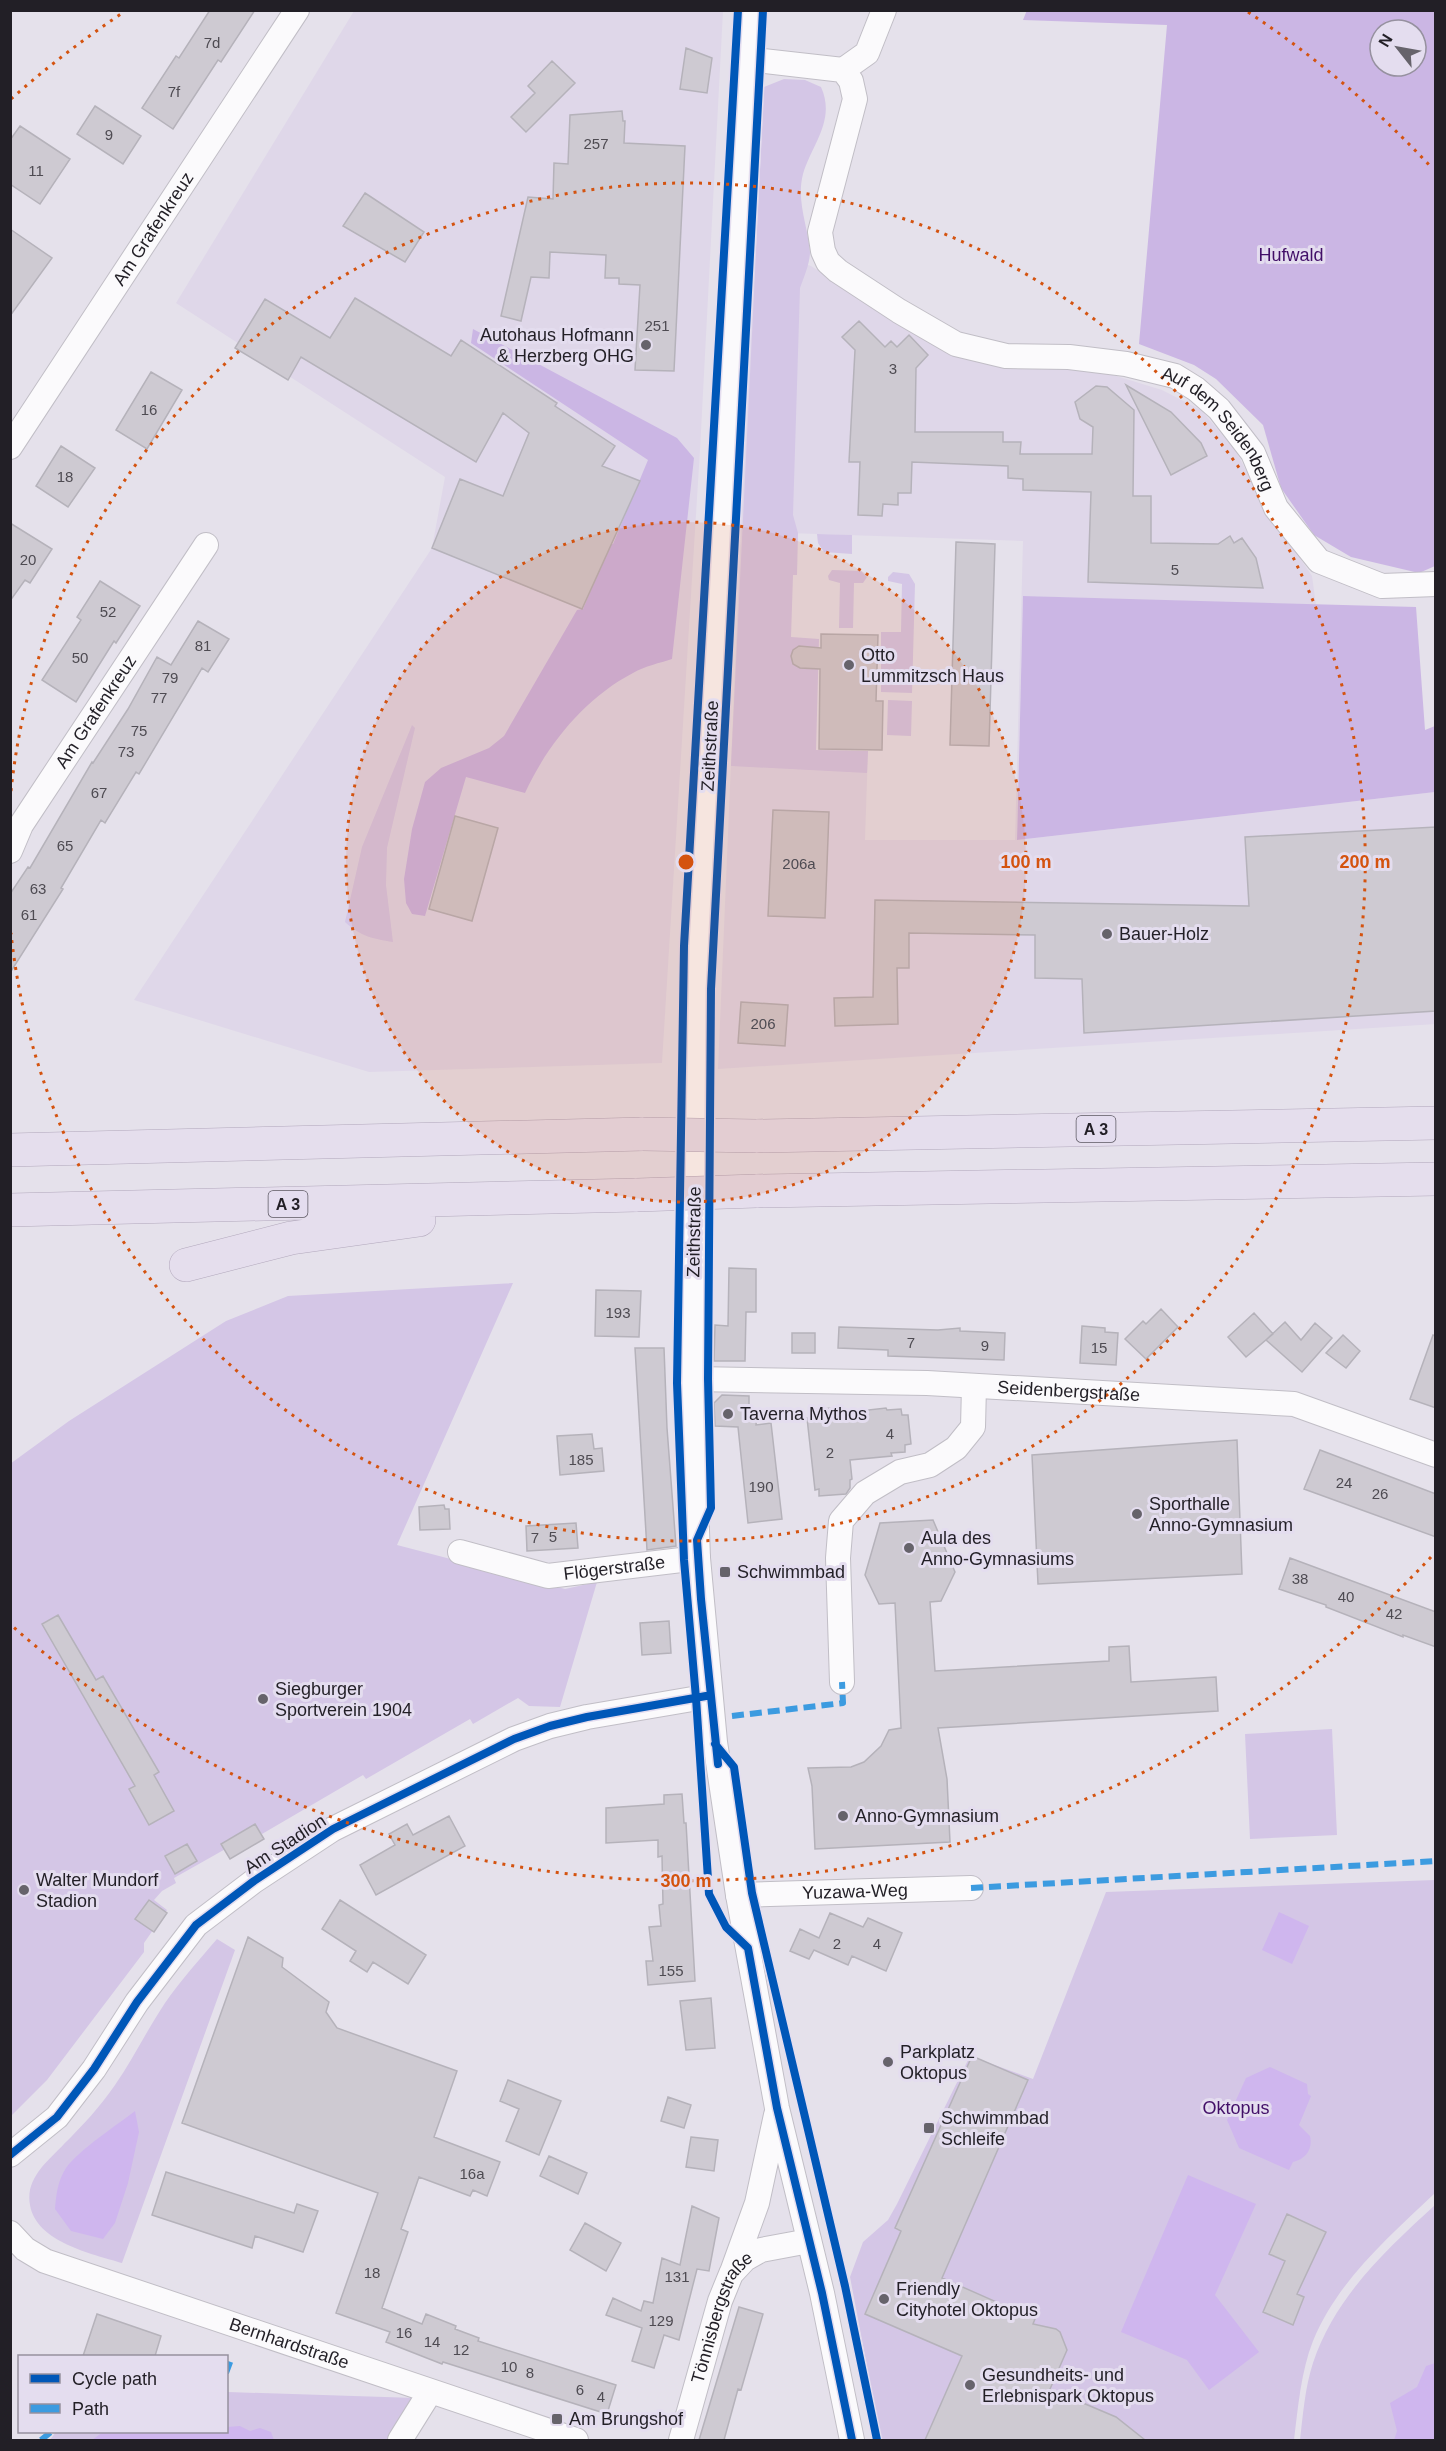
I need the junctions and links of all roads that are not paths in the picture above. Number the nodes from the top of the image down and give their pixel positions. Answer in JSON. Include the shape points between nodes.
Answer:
{"nodes":[{"id":1,"x":297,"y":10,"type":"edge"},
{"id":2,"x":750,"y":10,"type":"edge"},
{"id":3,"x":884,"y":10,"type":"edge"},
{"id":4,"x":747,"y":59,"type":"junction"},
{"id":5,"x":843,"y":70,"type":"junction"},
{"id":6,"x":10,"y":447,"type":"edge"},
{"id":7,"x":206,"y":545,"type":"dead end"},
{"id":8,"x":1436,"y":584,"type":"edge"},
{"id":9,"x":10,"y":851,"type":"edge"},
{"id":10,"x":1436,"y":1123,"type":"edge"},
{"id":11,"x":10,"y":1150,"type":"edge"},
{"id":12,"x":1436,"y":1179,"type":"edge"},
{"id":13,"x":566,"y":1198,"type":"junction"},
{"id":14,"x":10,"y":1210,"type":"edge"},
{"id":15,"x":186,"y":1265,"type":"dead end"},
{"id":16,"x":693,"y":1379,"type":"junction"},
{"id":17,"x":974,"y":1386,"type":"junction"},
{"id":18,"x":1436,"y":1455,"type":"edge"},
{"id":19,"x":460,"y":1552,"type":"dead end"},
{"id":20,"x":698,"y":1558,"type":"junction"},
{"id":21,"x":842,"y":1682,"type":"dead end"},
{"id":22,"x":710,"y":1696,"type":"junction"},
{"id":23,"x":971,"y":1888,"type":"dead end"},
{"id":24,"x":738,"y":1895,"type":"junction"},
{"id":25,"x":777,"y":2108,"type":"junction"},
{"id":26,"x":10,"y":2155,"type":"edge"},
{"id":27,"x":10,"y":2233,"type":"edge"},
{"id":28,"x":808,"y":2241,"type":"junction"},
{"id":29,"x":732,"y":2274,"type":"junction"},
{"id":30,"x":430,"y":2392,"type":"junction"},
{"id":31,"x":400,"y":2440,"type":"edge"},
{"id":32,"x":576,"y":2440,"type":"edge"},
{"id":33,"x":681,"y":2440,"type":"edge"},
{"id":34,"x":852,"y":2440,"type":"edge"}],
"edges":[{"from":1,"to":6,"type":"street","name":"Am Grafenkreuz"},
{"from":2,"to":4,"type":"street","name":"Zeithstraße"},
{"from":3,"to":5,"type":"street","via":[[867,53]]},
{"from":4,"to":5,"type":"street"},
{"from":4,"to":16,"type":"street","name":"Zeithstraße","via":[[697,989]]},
{"from":5,"to":8,"type":"street","name":"Auf dem Seidenberg","via":[[851,81],[855,99],[820,232],[823,251],[838,272],[956,344],[1006,356],[1068,357],[1126,364],[1175,376],[1219,409],[1253,453],[1276,508],[1319,561],[1383,586]]},
{"from":7,"to":9,"type":"street","name":"Am Grafenkreuz","via":[[21,825]]},
{"from":10,"to":11,"type":"highway","number":"A 3","bridge":true,"via":[[756,1136],[643,1134]]},
{"from":12,"to":13,"type":"highway","number":"A 3","bridge":true},
{"from":13,"to":14,"type":"highway","number":"A 3"},
{"from":13,"to":15,"type":"highway","via":[[462,1218],[291,1238]]},
{"from":16,"to":17,"type":"street","name":"Seidenbergstraße"},
{"from":16,"to":20,"type":"street","name":"Zeithstraße"},
{"from":17,"to":18,"type":"street","name":"Seidenbergstraße","via":[[1294,1404]]},
{"from":17,"to":21,"type":"street","via":[[973,1427],[956,1448],[930,1465],[900,1472],[865,1493],[842,1521],[838,1558]]},
{"from":19,"to":20,"type":"street","name":"Flögerstraße","via":[[548,1576]]},
{"from":20,"to":22,"type":"street","name":"Zeithstraße"},
{"from":22,"to":24,"type":"street","name":"Zeithstraße"},
{"from":22,"to":26,"type":"street","name":"Am Stadion","via":[[587,1717],[514,1738],[333,1829],[196,1925],[57,2117]]},
{"from":23,"to":24,"type":"street","name":"Yuzawa-Weg"},
{"from":24,"to":25,"type":"street","name":"Zeithstraße"},
{"from":25,"to":28,"type":"street","name":"Zeithstraße"},
{"from":25,"to":29,"type":"street","via":[[757,2203]]},
{"from":27,"to":30,"type":"street","name":"Bernhardstraße","via":[[25,2249],[45,2261]]},
{"from":28,"to":29,"type":"street","name":"Tönnisbergstraße","via":[[760,2250]]},
{"from":28,"to":34,"type":"street","name":"Zeithstraße"},
{"from":29,"to":33,"type":"street","name":"Tönnisbergstraße","via":[[720,2301]]},
{"from":30,"to":31,"type":"street"},
{"from":30,"to":32,"type":"street","name":"Bernhardstraße"}]}
